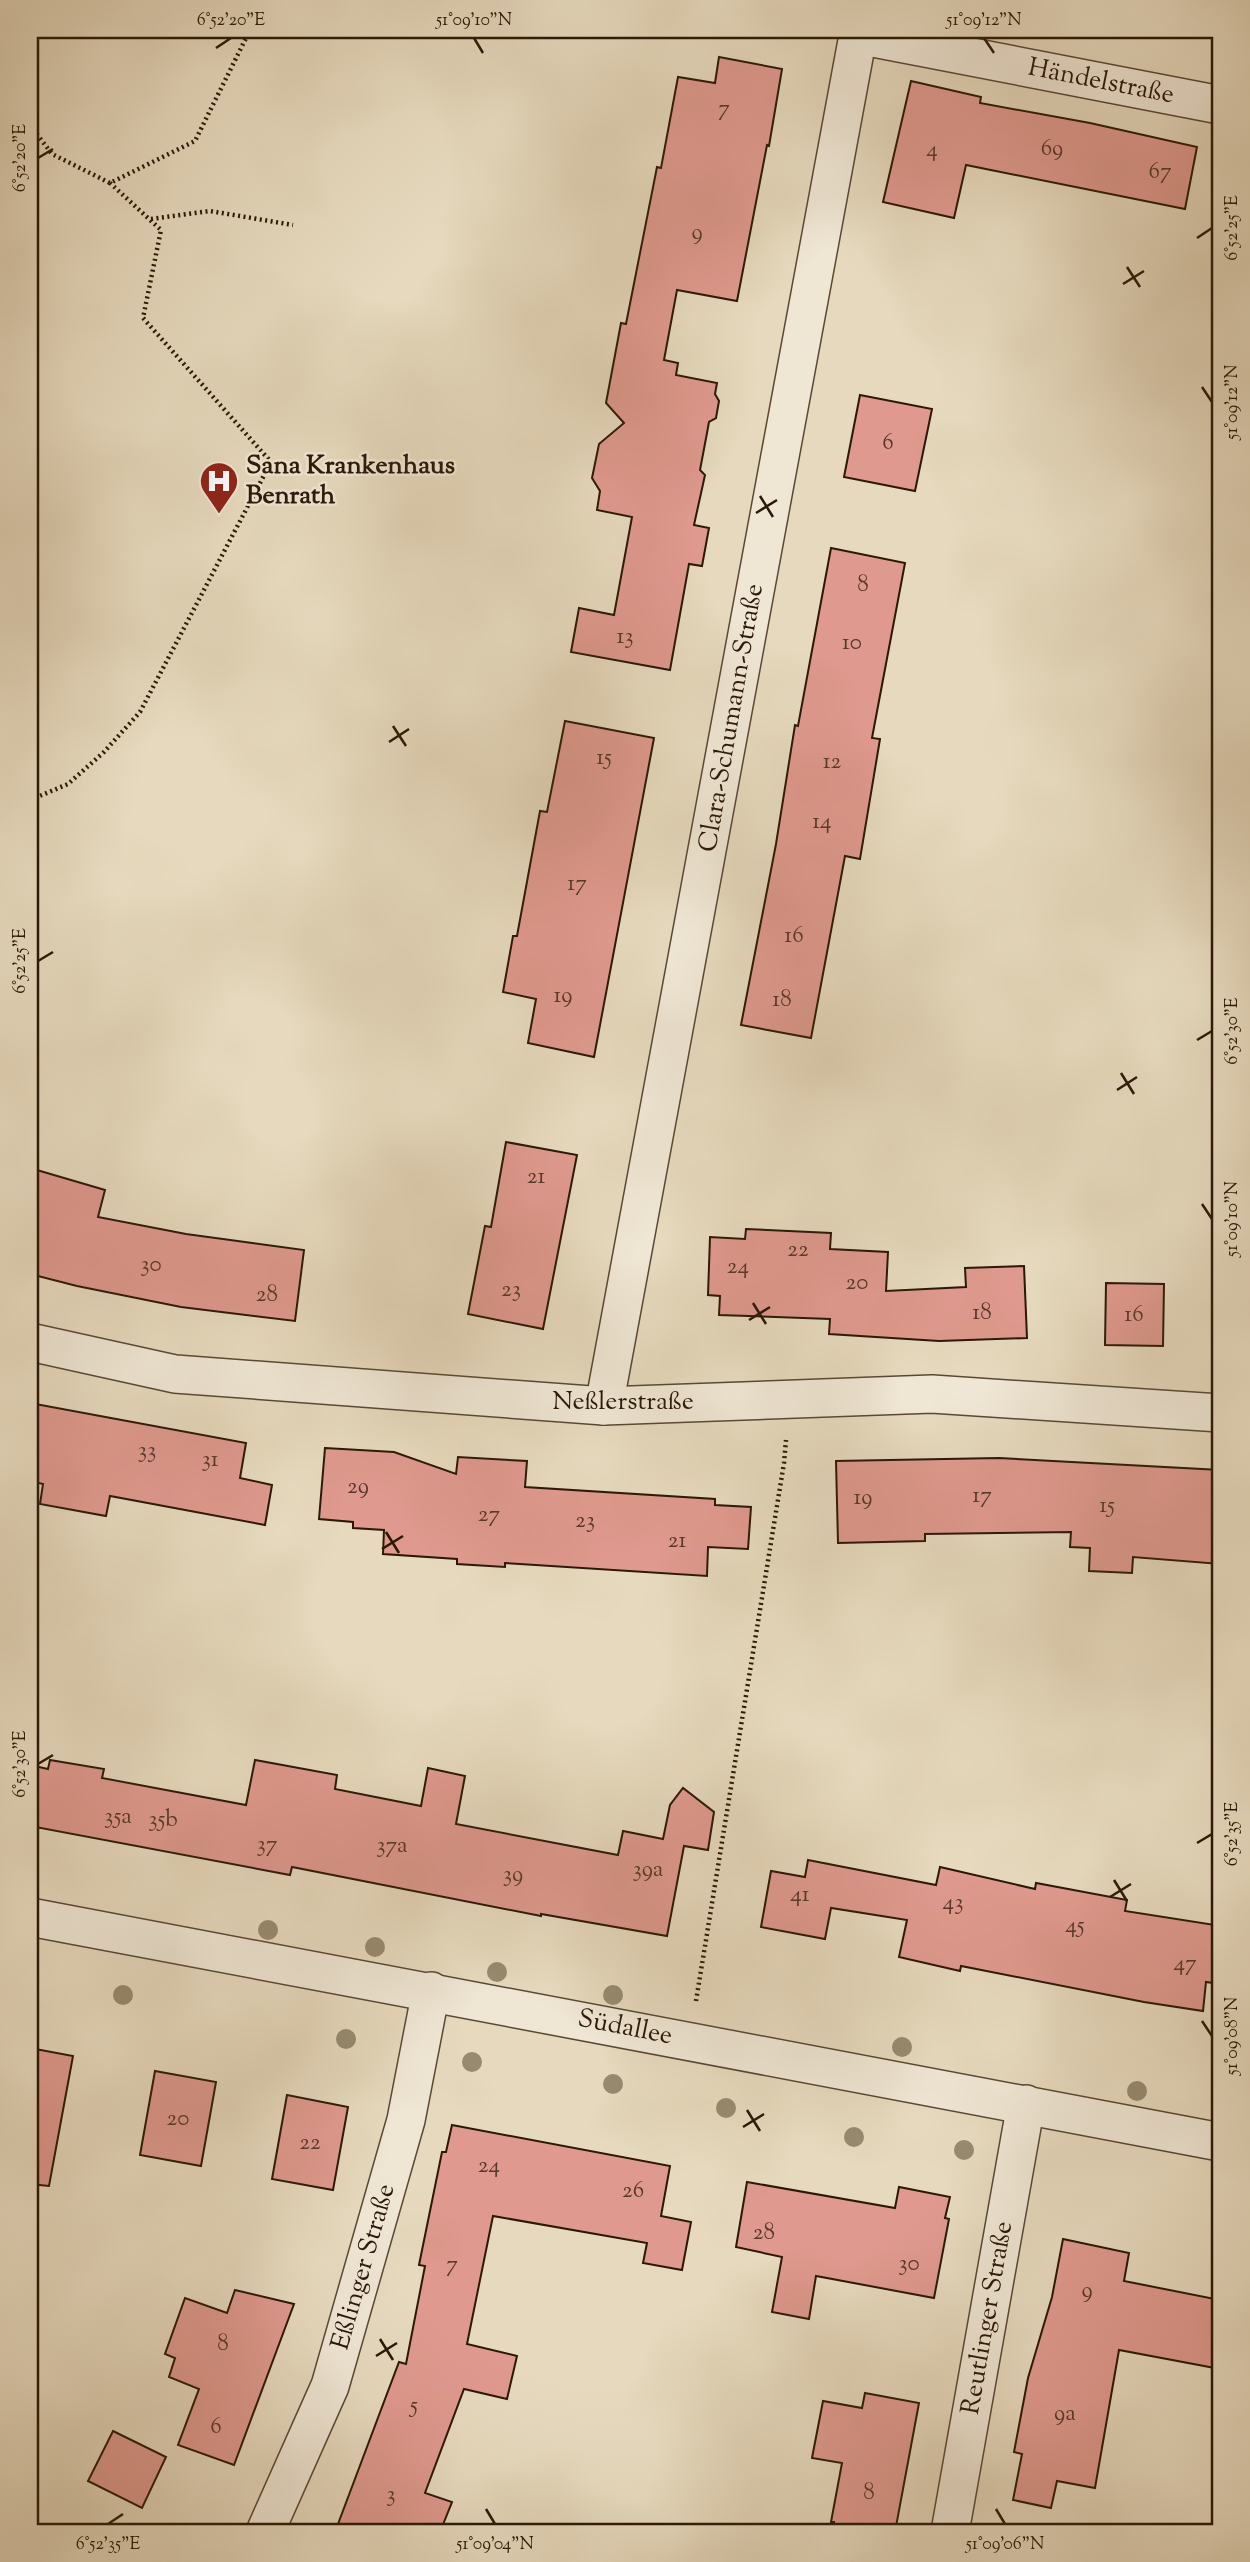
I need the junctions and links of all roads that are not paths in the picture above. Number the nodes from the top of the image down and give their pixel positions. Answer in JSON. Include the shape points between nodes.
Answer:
{"nodes":[{"id":1,"x":859,"y":33,"type":"edge"},
{"id":2,"x":1220,"y":105,"type":"edge"},
{"id":3,"x":30,"y":1342,"type":"edge"},
{"id":4,"x":604,"y":1406,"type":"junction"},
{"id":5,"x":1220,"y":1413,"type":"edge"},
{"id":6,"x":30,"y":1917,"type":"edge"},
{"id":7,"x":432,"y":1991,"type":"junction"},
{"id":8,"x":1026,"y":2104,"type":"junction"},
{"id":9,"x":1220,"y":2142,"type":"edge"},
{"id":10,"x":265,"y":2532,"type":"edge"},
{"id":11,"x":950,"y":2532,"type":"edge"}],
"edges":[{"from":1,"to":2,"type":"street","name":"Händelstraße"},
{"from":1,"to":4,"type":"street","name":"Clara-Schumann-Straße"},
{"from":3,"to":4,"type":"street","name":"Neßlerstraße","via":[[175,1374]]},
{"from":4,"to":5,"type":"street","name":"Neßlerstraße","via":[[932,1394]]},
{"from":6,"to":7,"type":"street","name":"Südallee"},
{"from":7,"to":8,"type":"street","name":"Südallee"},
{"from":7,"to":10,"type":"street","name":"Eßlinger Straße","via":[[406,2120],[330,2386]]},
{"from":8,"to":9,"type":"street","name":"Südallee"},
{"from":8,"to":11,"type":"street","name":"Reutlinger Straße"}]}
